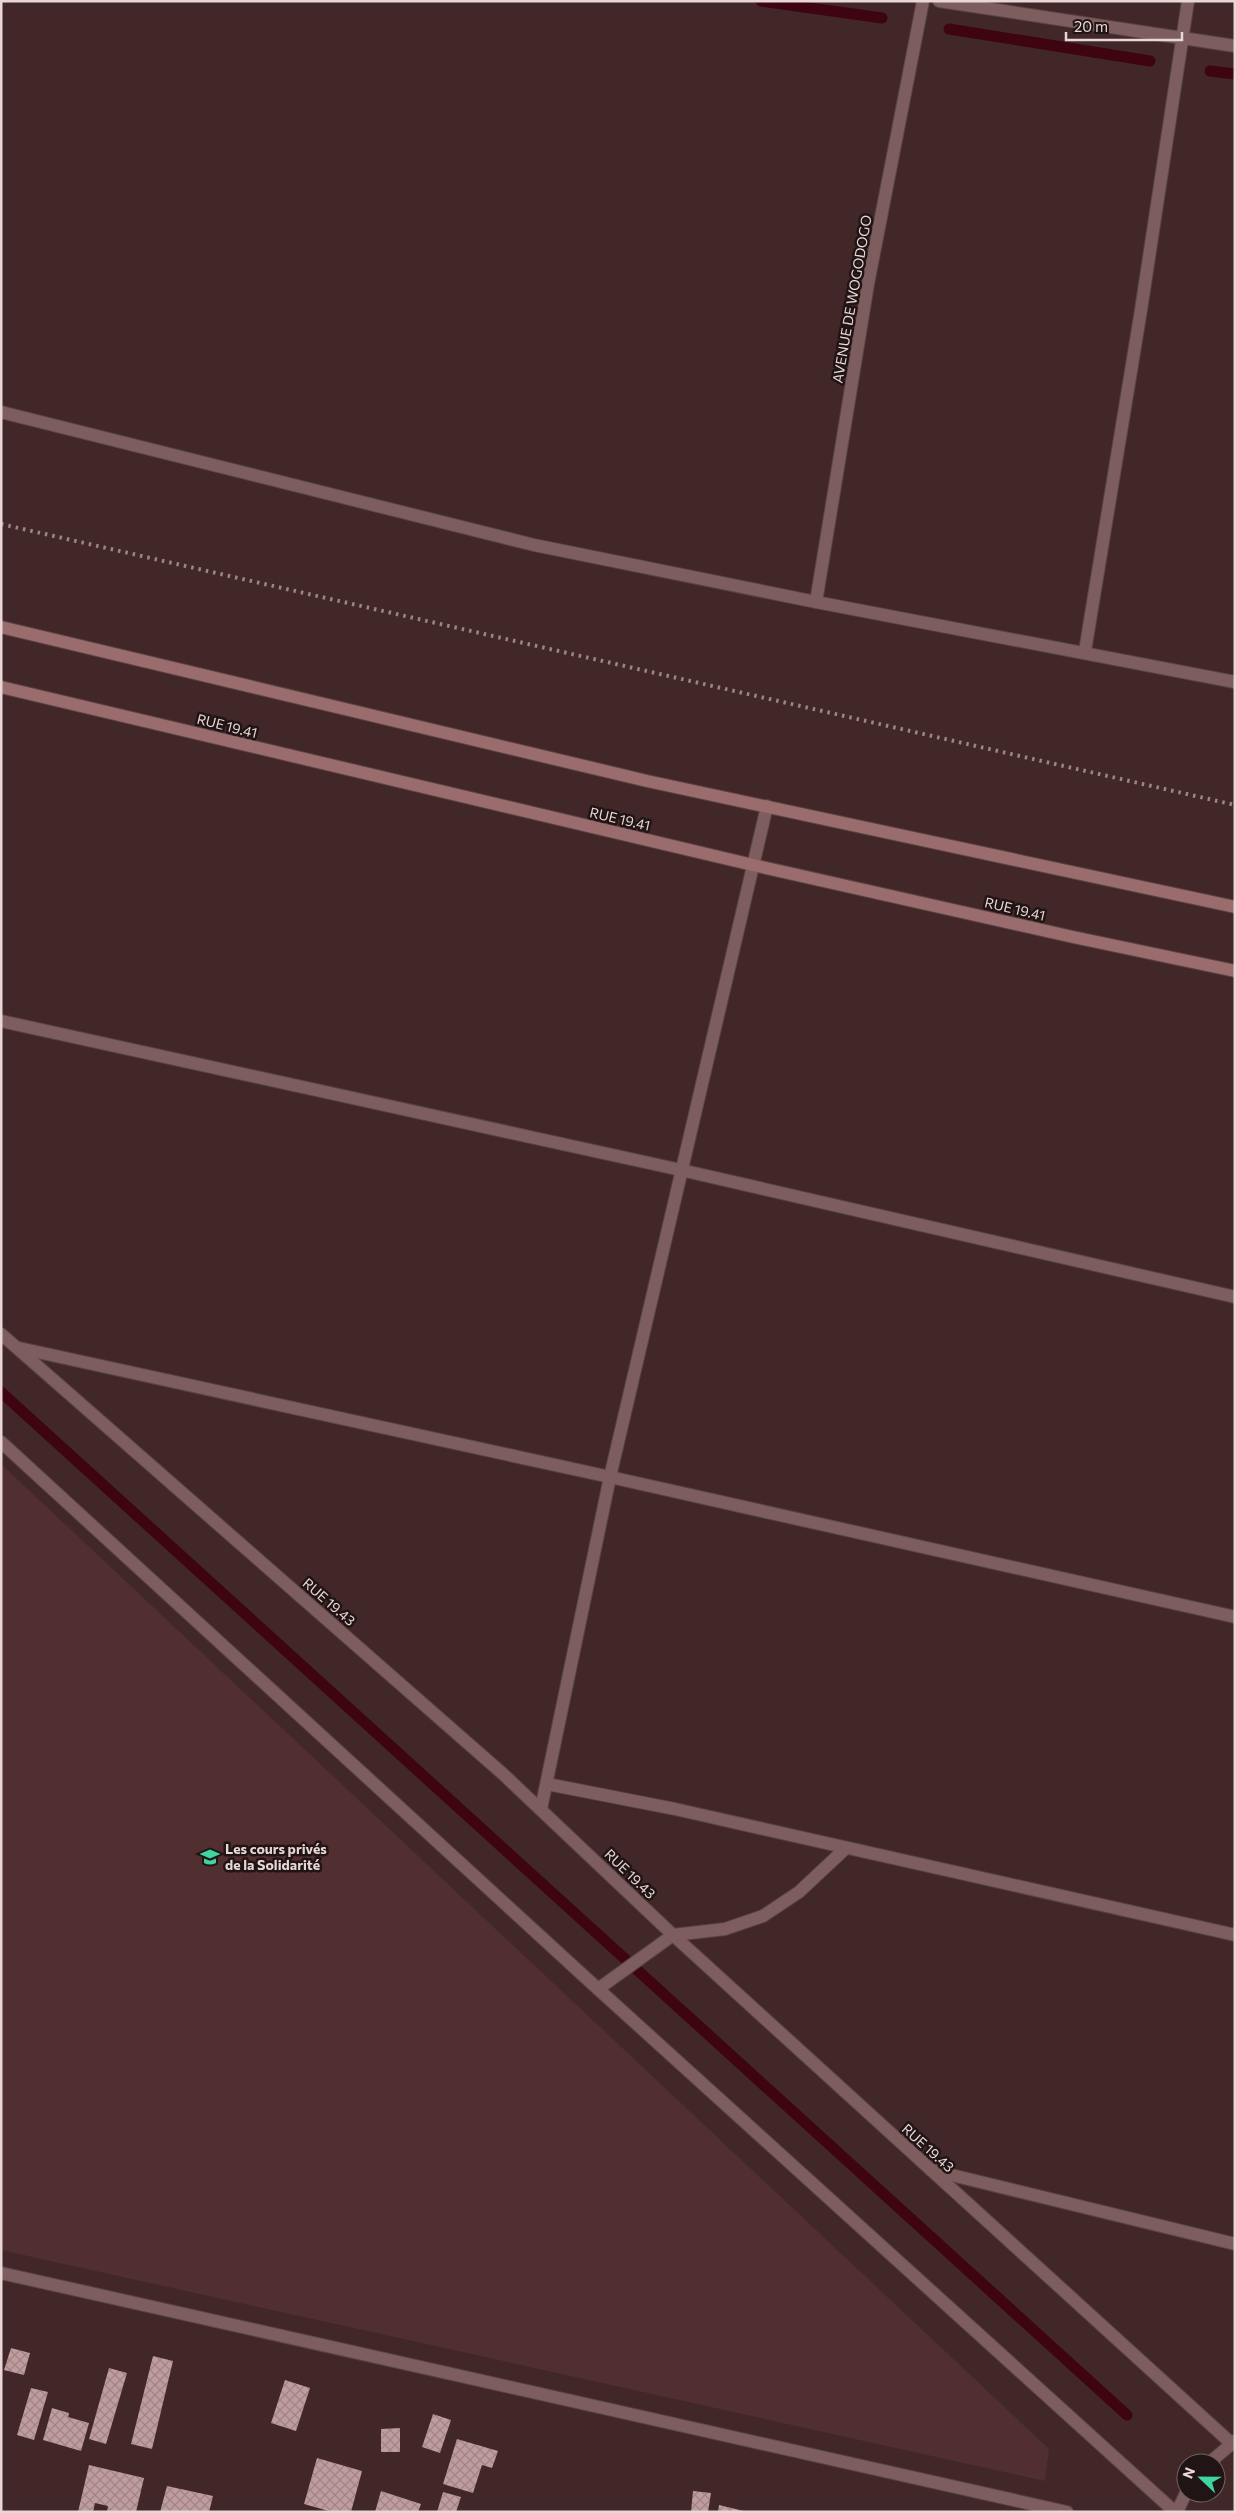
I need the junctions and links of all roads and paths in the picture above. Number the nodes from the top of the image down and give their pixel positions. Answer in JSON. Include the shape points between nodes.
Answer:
{"nodes":[{"id":1,"x":923,"y":1,"type":"edge"},
{"id":2,"x":939,"y":1,"type":"edge"},
{"id":3,"x":1188,"y":1,"type":"edge"},
{"id":4,"x":1184,"y":38,"type":"junction"},
{"id":5,"x":1235,"y":46,"type":"edge"},
{"id":6,"x":1,"y":412,"type":"edge"},
{"id":7,"x":816,"y":602,"type":"junction"},
{"id":8,"x":1,"y":627,"type":"edge"},
{"id":9,"x":1085,"y":652,"type":"junction"},
{"id":10,"x":1235,"y":682,"type":"edge"},
{"id":11,"x":1,"y":687,"type":"edge"},
{"id":12,"x":767,"y":806,"type":"junction"},
{"id":13,"x":753,"y":866,"type":"junction"},
{"id":14,"x":1235,"y":907,"type":"edge"},
{"id":15,"x":1235,"y":970,"type":"edge"},
{"id":16,"x":1,"y":1021,"type":"edge"},
{"id":17,"x":681,"y":1170,"type":"junction"},
{"id":18,"x":1235,"y":1297,"type":"edge"},
{"id":19,"x":1,"y":1334,"type":"edge"},
{"id":20,"x":18,"y":1348,"type":"junction"},
{"id":21,"x":1,"y":1442,"type":"edge"},
{"id":22,"x":610,"y":1477,"type":"junction"},
{"id":23,"x":1235,"y":1617,"type":"edge"},
{"id":24,"x":547,"y":1784,"type":"junction"},
{"id":25,"x":541,"y":1809,"type":"junction"},
{"id":26,"x":846,"y":1848,"type":"junction"},
{"id":27,"x":673,"y":1936,"type":"junction"},
{"id":28,"x":1235,"y":1936,"type":"edge"},
{"id":29,"x":598,"y":1989,"type":"junction"},
{"id":30,"x":928,"y":2169,"type":"junction"},
{"id":31,"x":1235,"y":2244,"type":"edge"},
{"id":32,"x":1,"y":2274,"type":"edge"},
{"id":33,"x":1233,"y":2442,"type":"edge"},
{"id":34,"x":1220,"y":2453,"type":"edge"},
{"id":35,"x":1067,"y":2512,"type":"edge"},
{"id":36,"x":1176,"y":2512,"type":"edge"}],
"edges":[{"from":1,"to":7,"type":"street","name":"AVENUE DE WOGODOGO","via":[[868,284]]},
{"from":2,"to":4,"type":"street"},
{"from":3,"to":4,"type":"street"},
{"from":4,"to":5,"type":"street"},
{"from":4,"to":9,"type":"street"},
{"from":6,"to":7,"type":"street","via":[[534,545]]},
{"from":7,"to":9,"type":"street"},
{"from":8,"to":12,"type":"main road","via":[[647,781]]},
{"from":9,"to":10,"type":"street"},
{"from":11,"to":13,"type":"main road","name":"RUE 19.41"},
{"from":12,"to":13,"type":"street"},
{"from":12,"to":14,"type":"main road"},
{"from":13,"to":15,"type":"main road","name":"RUE 19.41","via":[[1073,938]]},
{"from":13,"to":17,"type":"street"},
{"from":16,"to":17,"type":"street"},
{"from":17,"to":18,"type":"street"},
{"from":17,"to":22,"type":"street"},
{"from":19,"to":20,"type":"street","name":"RUE 19.43"},
{"from":20,"to":22,"type":"street"},
{"from":20,"to":25,"type":"street","name":"RUE 19.43"},
{"from":21,"to":29,"type":"street"},
{"from":22,"to":23,"type":"street"},
{"from":22,"to":24,"type":"street"},
{"from":24,"to":25,"type":"street"},
{"from":24,"to":26,"type":"street"},
{"from":25,"to":27,"type":"street","name":"RUE 19.43"},
{"from":26,"to":27,"type":"street","via":[[799,1892],[763,1916],[725,1929]]},
{"from":26,"to":28,"type":"street"},
{"from":27,"to":29,"type":"street"},
{"from":27,"to":30,"type":"street","name":"RUE 19.43"},
{"from":29,"to":36,"type":"street"},
{"from":30,"to":31,"type":"street"},
{"from":30,"to":33,"type":"street","name":"RUE 19.43"},
{"from":32,"to":35,"type":"street"},
{"from":33,"to":34,"type":"street"}]}
